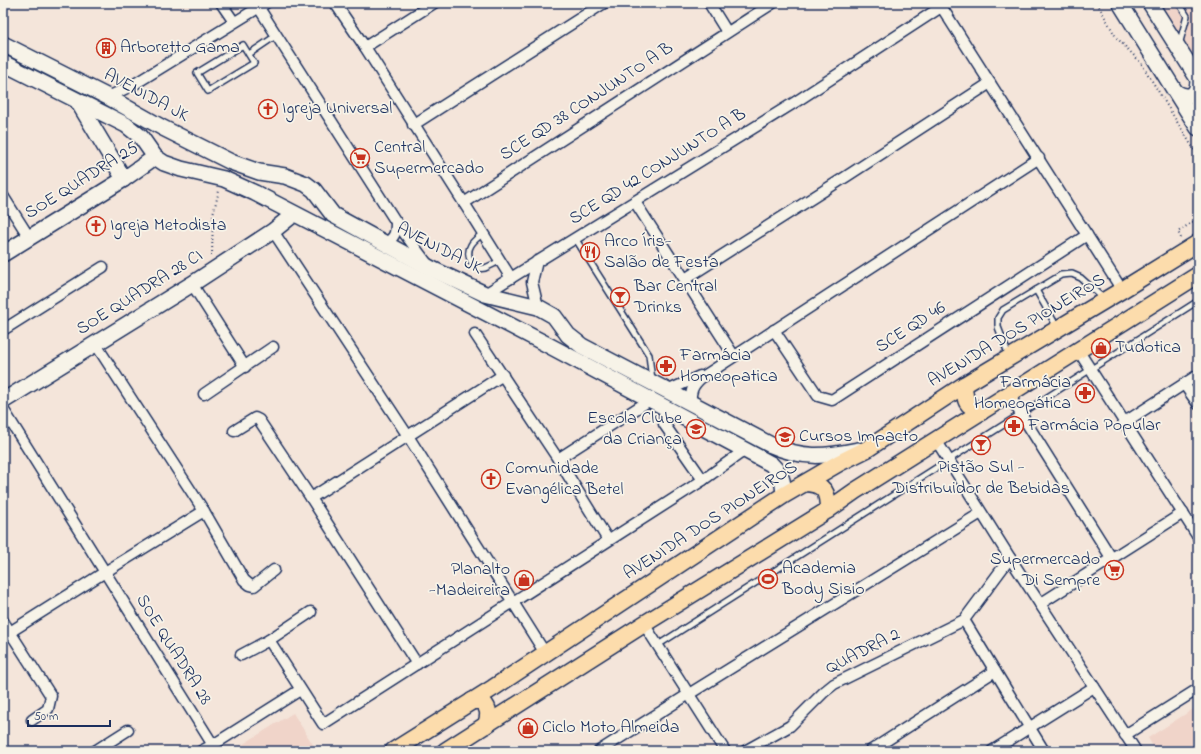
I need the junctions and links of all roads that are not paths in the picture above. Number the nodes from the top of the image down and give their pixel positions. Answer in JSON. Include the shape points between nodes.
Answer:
{"nodes":[{"id":1,"x":221,"y":3,"type":"edge"},
{"id":2,"x":335,"y":3,"type":"edge"},
{"id":3,"x":434,"y":3,"type":"edge"},
{"id":4,"x":604,"y":3,"type":"edge"},
{"id":5,"x":709,"y":3,"type":"edge"},
{"id":6,"x":773,"y":3,"type":"edge"},
{"id":7,"x":1120,"y":3,"type":"edge"},
{"id":8,"x":1150,"y":3,"type":"edge"},
{"id":9,"x":1179,"y":3,"type":"edge"},
{"id":10,"x":263,"y":5,"type":"edge"},
{"id":11,"x":940,"y":5,"type":"edge"},
{"id":12,"x":234,"y":22,"type":"junction"},
{"id":13,"x":727,"y":32,"type":"junction"},
{"id":14,"x":277,"y":35,"type":"junction"},
{"id":15,"x":3,"y":44,"type":"edge"},
{"id":16,"x":365,"y":47,"type":"junction"},
{"id":17,"x":1178,"y":48,"type":"junction"},
{"id":18,"x":249,"y":54,"type":"junction"},
{"id":19,"x":3,"y":63,"type":"edge"},
{"id":20,"x":1198,"y":79,"type":"edge"},
{"id":21,"x":990,"y":83,"type":"junction"},
{"id":22,"x":133,"y":85,"type":"junction"},
{"id":23,"x":1177,"y":93,"type":"junction"},
{"id":24,"x":108,"y":96,"type":"junction"},
{"id":25,"x":78,"y":102,"type":"junction"},
{"id":26,"x":1198,"y":106,"type":"edge"},
{"id":27,"x":129,"y":108,"type":"junction"},
{"id":28,"x":413,"y":125,"type":"junction"},
{"id":29,"x":1196,"y":125,"type":"edge"},
{"id":30,"x":163,"y":128,"type":"junction"},
{"id":31,"x":151,"y":152,"type":"junction"},
{"id":32,"x":1038,"y":158,"type":"junction"},
{"id":33,"x":124,"y":179,"type":"junction"},
{"id":34,"x":3,"y":196,"type":"edge"},
{"id":35,"x":320,"y":196,"type":"junction"},
{"id":36,"x":635,"y":202,"type":"junction"},
{"id":37,"x":464,"y":203,"type":"junction"},
{"id":38,"x":300,"y":216,"type":"junction"},
{"id":39,"x":396,"y":222,"type":"junction"},
{"id":40,"x":273,"y":232,"type":"junction"},
{"id":41,"x":483,"y":234,"type":"junction"},
{"id":42,"x":1087,"y":235,"type":"junction"},
{"id":43,"x":29,"y":237,"type":"junction"},
{"id":44,"x":576,"y":238,"type":"junction"},
{"id":45,"x":385,"y":243,"type":"junction"},
{"id":46,"x":1193,"y":246,"type":"edge"},
{"id":47,"x":3,"y":254,"type":"edge"},
{"id":48,"x":1170,"y":260,"type":"junction"},
{"id":49,"x":500,"y":261,"type":"junction"},
{"id":50,"x":537,"y":261,"type":"junction"},
{"id":51,"x":104,"y":267,"type":"dead end"},
{"id":52,"x":432,"y":269,"type":"junction"},
{"id":53,"x":1198,"y":275,"type":"edge"},
{"id":54,"x":511,"y":278,"type":"junction"},
{"id":55,"x":685,"y":278,"type":"junction"},
{"id":56,"x":192,"y":284,"type":"junction"},
{"id":57,"x":1182,"y":285,"type":"junction"},
{"id":58,"x":1036,"y":290,"type":"junction"},
{"id":59,"x":1122,"y":290,"type":"junction"},
{"id":60,"x":485,"y":294,"type":"junction"},
{"id":61,"x":1105,"y":300,"type":"junction"},
{"id":62,"x":1198,"y":301,"type":"edge"},
{"id":63,"x":538,"y":307,"type":"junction"},
{"id":64,"x":562,"y":327,"type":"junction"},
{"id":65,"x":1058,"y":328,"type":"junction"},
{"id":66,"x":3,"y":330,"type":"edge"},
{"id":67,"x":774,"y":330,"type":"junction"},
{"id":68,"x":475,"y":334,"type":"dead end"},
{"id":69,"x":95,"y":343,"type":"junction"},
{"id":70,"x":548,"y":345,"type":"junction"},
{"id":71,"x":273,"y":347,"type":"dead end"},
{"id":72,"x":1078,"y":350,"type":"junction"},
{"id":73,"x":734,"y":356,"type":"junction"},
{"id":74,"x":1009,"y":358,"type":"junction"},
{"id":75,"x":245,"y":367,"type":"junction"},
{"id":76,"x":1090,"y":369,"type":"junction"},
{"id":77,"x":712,"y":370,"type":"junction"},
{"id":78,"x":503,"y":375,"type":"junction"},
{"id":79,"x":1198,"y":375,"type":"edge"},
{"id":80,"x":652,"y":383,"type":"junction"},
{"id":81,"x":1184,"y":384,"type":"junction"},
{"id":82,"x":964,"y":385,"type":"junction"},
{"id":83,"x":667,"y":391,"type":"junction"},
{"id":84,"x":204,"y":394,"type":"dead end"},
{"id":85,"x":1009,"y":395,"type":"junction"},
{"id":86,"x":650,"y":400,"type":"junction"},
{"id":87,"x":3,"y":401,"type":"edge"},
{"id":88,"x":691,"y":404,"type":"junction"},
{"id":89,"x":1198,"y":404,"type":"edge"},
{"id":90,"x":665,"y":408,"type":"junction"},
{"id":91,"x":3,"y":409,"type":"edge"},
{"id":92,"x":981,"y":412,"type":"junction"},
{"id":93,"x":1022,"y":414,"type":"junction"},
{"id":94,"x":1125,"y":422,"type":"junction"},
{"id":95,"x":234,"y":431,"type":"dead end"},
{"id":96,"x":408,"y":436,"type":"junction"},
{"id":97,"x":936,"y":440,"type":"junction"},
{"id":98,"x":867,"y":449,"type":"junction"},
{"id":99,"x":745,"y":450,"type":"junction"},
{"id":100,"x":558,"y":459,"type":"junction"},
{"id":101,"x":949,"y":461,"type":"junction"},
{"id":102,"x":703,"y":480,"type":"junction"},
{"id":103,"x":806,"y":483,"type":"junction"},
{"id":104,"x":784,"y":495,"type":"junction"},
{"id":105,"x":312,"y":498,"type":"junction"},
{"id":106,"x":828,"y":510,"type":"junction"},
{"id":107,"x":204,"y":511,"type":"junction"},
{"id":108,"x":1183,"y":512,"type":"junction"},
{"id":109,"x":981,"y":513,"type":"junction"},
{"id":110,"x":1198,"y":537,"type":"edge"},
{"id":111,"x":608,"y":540,"type":"junction"},
{"id":112,"x":1010,"y":558,"type":"junction"},
{"id":113,"x":1112,"y":558,"type":"junction"},
{"id":114,"x":274,"y":570,"type":"dead end"},
{"id":115,"x":105,"y":572,"type":"junction"},
{"id":116,"x":512,"y":602,"type":"junction"},
{"id":117,"x":1040,"y":604,"type":"junction"},
{"id":118,"x":311,"y":612,"type":"dead end"},
{"id":119,"x":964,"y":620,"type":"junction"},
{"id":120,"x":3,"y":621,"type":"edge"},
{"id":121,"x":644,"y":624,"type":"junction"},
{"id":122,"x":10,"y":632,"type":"junction"},
{"id":123,"x":269,"y":640,"type":"junction"},
{"id":124,"x":658,"y":645,"type":"junction"},
{"id":125,"x":545,"y":653,"type":"junction"},
{"id":126,"x":242,"y":655,"type":"dead end"},
{"id":127,"x":417,"y":664,"type":"junction"},
{"id":128,"x":995,"y":671,"type":"junction"},
{"id":129,"x":1094,"y":687,"type":"junction"},
{"id":130,"x":493,"y":688,"type":"junction"},
{"id":131,"x":1198,"y":688,"type":"edge"},
{"id":132,"x":300,"y":690,"type":"junction"},
{"id":133,"x":689,"y":694,"type":"junction"},
{"id":134,"x":472,"y":701,"type":"junction"},
{"id":135,"x":511,"y":709,"type":"junction"},
{"id":136,"x":32,"y":720,"type":"dead end"},
{"id":137,"x":486,"y":726,"type":"junction"},
{"id":138,"x":1030,"y":728,"type":"junction"},
{"id":139,"x":128,"y":730,"type":"dead end"},
{"id":140,"x":1126,"y":735,"type":"junction"},
{"id":141,"x":213,"y":745,"type":"junction"},
{"id":142,"x":96,"y":751,"type":"edge"},
{"id":143,"x":201,"y":751,"type":"edge"},
{"id":144,"x":393,"y":751,"type":"edge"},
{"id":145,"x":446,"y":751,"type":"edge"},
{"id":146,"x":600,"y":751,"type":"edge"},
{"id":147,"x":725,"y":751,"type":"edge"},
{"id":148,"x":745,"y":751,"type":"edge"},
{"id":149,"x":870,"y":751,"type":"edge"},
{"id":150,"x":992,"y":751,"type":"edge"},
{"id":151,"x":1044,"y":751,"type":"edge"},
{"id":152,"x":1136,"y":751,"type":"edge"}],
"edges":[{"from":1,"to":12,"type":"street"},
{"from":2,"to":16,"type":"street"},
{"from":3,"to":16,"type":"street"},
{"from":4,"to":28,"type":"street"},
{"from":5,"to":13,"type":"street"},
{"from":6,"to":13,"type":"street","name":"SCE QD 38 CONJUNTO A B"},
{"from":7,"to":23,"type":"main road"},
{"from":8,"to":17,"type":"main road"},
{"from":9,"to":17,"type":"lane","via":[[1187,16]]},
{"from":10,"to":12,"type":"street"},
{"from":10,"to":14,"type":"street"},
{"from":11,"to":21,"type":"street"},
{"from":11,"to":36,"type":"street","name":"SCE QD 42 CONJUNTO A B","via":[[797,101]]},
{"from":12,"to":22,"type":"street"},
{"from":13,"to":37,"type":"street","name":"SCE QD 38 CONJUNTO A B"},
{"from":14,"to":18,"type":"lane"},
{"from":14,"to":39,"type":"street"},
{"from":15,"to":24,"type":"main road","name":"AVENIDA JK"},
{"from":16,"to":28,"type":"street"},
{"from":17,"to":20,"type":"main road"},
{"from":18,"to":18,"type":"lane","via":[[243,45],[197,73],[208,91],[254,63]]},
{"from":19,"to":25,"type":"main road","name":"AVENIDA JK"},
{"from":20,"to":23,"type":"main road","via":[[1197,90],[1191,95],[1184,97]]},
{"from":21,"to":32,"type":"street"},
{"from":21,"to":55,"type":"street"},
{"from":22,"to":24,"type":"street"},
{"from":22,"to":27,"type":"street"},
{"from":23,"to":29,"type":"main road"},
{"from":24,"to":27,"type":"main road","name":"AVENIDA JK"},
{"from":25,"to":31,"type":"main road","name":"AVENIDA JK","via":[[126,125],[141,137]]},
{"from":25,"to":33,"type":"main road"},
{"from":26,"to":29,"type":"main road","via":[[1194,112]]},
{"from":27,"to":30,"type":"main road","name":"AVENIDA JK"},
{"from":28,"to":37,"type":"street"},
{"from":30,"to":31,"type":"main road","via":[[152,133],[148,140]]},
{"from":30,"to":35,"type":"main road","name":"AVENIDA JK","via":[[243,167],[296,179]]},
{"from":31,"to":33,"type":"main road","name":"SOE QUADRA 25"},
{"from":31,"to":38,"type":"main road","name":"AVENIDA JK","via":[[172,166],[224,179]]},
{"from":32,"to":42,"type":"street"},
{"from":32,"to":67,"type":"street"},
{"from":33,"to":43,"type":"main road","name":"SOE QUADRA 25"},
{"from":34,"to":43,"type":"street","name":"SOE QUADRA 25"},
{"from":35,"to":38,"type":"main road","name":"SOE QUADRA 28 CI","via":[[318,212],[311,218]]},
{"from":35,"to":45,"type":"main road","name":"AVENIDA JK","via":[[333,215]]},
{"from":36,"to":44,"type":"street","name":"SCE QD 42 CONJUNTO A B"},
{"from":36,"to":55,"type":"street"},
{"from":37,"to":41,"type":"street"},
{"from":38,"to":40,"type":"main road","name":"SOE QUADRA 28 CI"},
{"from":38,"to":70,"type":"main road","name":"AVENIDA JK"},
{"from":39,"to":45,"type":"street","via":[[392,240]]},
{"from":39,"to":52,"type":"street"},
{"from":40,"to":56,"type":"main road","name":"SOE QUADRA 28 CI"},
{"from":40,"to":96,"type":"street"},
{"from":41,"to":49,"type":"street"},
{"from":41,"to":49,"type":"lane","via":[[468,251],[472,265],[485,268]]},
{"from":42,"to":59,"type":"street"},
{"from":42,"to":67,"type":"street","name":"SCE QD 46","via":[[832,400],[818,396]]},
{"from":43,"to":47,"type":"main road","name":"SOE QUADRA 25"},
{"from":44,"to":50,"type":"street","name":"SCE QD 42 CONJUNTO A B"},
{"from":44,"to":80,"type":"lane","via":[[649,355]]},
{"from":45,"to":52,"type":"main road","name":"AVENIDA JK"},
{"from":46,"to":48,"type":"main road","name":"AVENIDA DOS PIONEIROS"},
{"from":48,"to":57,"type":"main road","via":[[1180,268]]},
{"from":48,"to":59,"type":"main road","name":"AVENIDA DOS PIONEIROS"},
{"from":49,"to":54,"type":"street"},
{"from":50,"to":54,"type":"street","name":"SCE QD 42 CONJUNTO A B"},
{"from":50,"to":63,"type":"street","via":[[532,282]]},
{"from":51,"to":66,"type":"street"},
{"from":52,"to":60,"type":"main road","name":"AVENIDA JK"},
{"from":53,"to":57,"type":"main road"},
{"from":54,"to":60,"type":"street","name":"SCE QD 42 CONJUNTO A B"},
{"from":55,"to":73,"type":"street"},
{"from":56,"to":69,"type":"main road","name":"SOE QUADRA 28 CI"},
{"from":56,"to":75,"type":"street"},
{"from":57,"to":72,"type":"main road"},
{"from":58,"to":61,"type":"lane","via":[[1061,275],[1072,274],[1081,278]]},
{"from":58,"to":65,"type":"lane"},
{"from":58,"to":74,"type":"lane","via":[[1003,310],[998,318],[998,326]]},
{"from":59,"to":61,"type":"main road","name":"AVENIDA DOS PIONEIROS"},
{"from":60,"to":63,"type":"main road","name":"AVENIDA JK"},
{"from":61,"to":65,"type":"main road","name":"AVENIDA DOS PIONEIROS"},
{"from":62,"to":76,"type":"lane"},
{"from":63,"to":64,"type":"main road","name":"AVENIDA JK","via":[[554,316]]},
{"from":64,"to":70,"type":"main road","via":[[559,339]]},
{"from":64,"to":80,"type":"main road","name":"AVENIDA JK","via":[[582,346]]},
{"from":65,"to":74,"type":"main road","name":"AVENIDA DOS PIONEIROS"},
{"from":67,"to":73,"type":"street"},
{"from":68,"to":78,"type":"street"},
{"from":69,"to":87,"type":"main road","name":"SOE QUADRA 28 CI"},
{"from":69,"to":107,"type":"street"},
{"from":70,"to":86,"type":"main road","name":"AVENIDA JK"},
{"from":71,"to":75,"type":"street"},
{"from":72,"to":76,"type":"street"},
{"from":72,"to":85,"type":"main road"},
{"from":73,"to":77,"type":"street"},
{"from":74,"to":82,"type":"main road","name":"AVENIDA DOS PIONEIROS"},
{"from":75,"to":84,"type":"street"},
{"from":76,"to":93,"type":"lane"},
{"from":76,"to":94,"type":"street"},
{"from":77,"to":83,"type":"street"},
{"from":77,"to":88,"type":"street","via":[[695,383],[690,393]]},
{"from":78,"to":96,"type":"street"},
{"from":78,"to":100,"type":"street"},
{"from":79,"to":81,"type":"street"},
{"from":80,"to":83,"type":"main road","name":"AVENIDA JK"},
{"from":81,"to":89,"type":"street"},
{"from":81,"to":94,"type":"street"},
{"from":82,"to":92,"type":"main road","via":[[965,399],[972,408]]},
{"from":82,"to":98,"type":"main road","name":"AVENIDA DOS PIONEIROS"},
{"from":83,"to":88,"type":"main road","name":"AVENIDA JK"},
{"from":85,"to":92,"type":"main road"},
{"from":85,"to":93,"type":"street"},
{"from":86,"to":90,"type":"main road","name":"AVENIDA JK"},
{"from":86,"to":100,"type":"street"},
{"from":88,"to":98,"type":"main road","name":"AVENIDA JK","via":[[771,445],[799,455],[824,456]]},
{"from":90,"to":99,"type":"main road","name":"AVENIDA JK"},
{"from":90,"to":102,"type":"street","via":[[664,424]]},
{"from":91,"to":115,"type":"street","name":"SOE QUADRA 28"},
{"from":92,"to":97,"type":"main road"},
{"from":93,"to":101,"type":"lane"},
{"from":93,"to":113,"type":"street"},
{"from":94,"to":108,"type":"street"},
{"from":95,"to":105,"type":"street","via":[[255,418],[259,420]]},
{"from":96,"to":105,"type":"street"},
{"from":96,"to":116,"type":"street"},
{"from":97,"to":101,"type":"street"},
{"from":97,"to":106,"type":"main road"},
{"from":98,"to":103,"type":"main road","name":"AVENIDA DOS PIONEIROS"},
{"from":99,"to":102,"type":"street"},
{"from":99,"to":104,"type":"main road","name":"AVENIDA JK","via":[[777,470],[784,482]]},
{"from":100,"to":111,"type":"street"},
{"from":101,"to":109,"type":"street"},
{"from":101,"to":124,"type":"lane"},
{"from":102,"to":111,"type":"street"},
{"from":103,"to":104,"type":"main road","name":"AVENIDA DOS PIONEIROS"},
{"from":103,"to":106,"type":"main road","via":[[815,484],[825,491]]},
{"from":104,"to":125,"type":"main road","name":"AVENIDA DOS PIONEIROS"},
{"from":105,"to":127,"type":"street"},
{"from":106,"to":121,"type":"main road"},
{"from":107,"to":114,"type":"street","via":[[244,580],[254,586]]},
{"from":107,"to":115,"type":"street"},
{"from":108,"to":110,"type":"street"},
{"from":108,"to":113,"type":"street"},
{"from":109,"to":112,"type":"street"},
{"from":109,"to":133,"type":"street"},
{"from":111,"to":116,"type":"street"},
{"from":112,"to":117,"type":"street"},
{"from":112,"to":119,"type":"street"},
{"from":113,"to":117,"type":"street"},
{"from":115,"to":122,"type":"street"},
{"from":115,"to":141,"type":"street","name":"SOE QUADRA 28"},
{"from":116,"to":125,"type":"street"},
{"from":116,"to":127,"type":"street"},
{"from":117,"to":129,"type":"street"},
{"from":118,"to":123,"type":"street"},
{"from":119,"to":128,"type":"street"},
{"from":119,"to":148,"type":"street","name":"QUADRA 2","via":[[834,684],[790,726]]},
{"from":120,"to":122,"type":"street"},
{"from":121,"to":124,"type":"street"},
{"from":121,"to":135,"type":"main road"},
{"from":122,"to":136,"type":"street","via":[[51,696],[48,709]]},
{"from":123,"to":126,"type":"street"},
{"from":123,"to":132,"type":"street"},
{"from":124,"to":133,"type":"street"},
{"from":125,"to":130,"type":"main road","name":"AVENIDA DOS PIONEIROS"},
{"from":127,"to":132,"type":"street","via":[[322,724]]},
{"from":128,"to":138,"type":"street"},
{"from":128,"to":149,"type":"street"},
{"from":129,"to":138,"type":"street"},
{"from":129,"to":140,"type":"street"},
{"from":130,"to":134,"type":"main road","name":"AVENIDA DOS PIONEIROS"},
{"from":130,"to":135,"type":"main road","via":[[492,700],[495,705],[501,710]]},
{"from":131,"to":140,"type":"street"},
{"from":132,"to":141,"type":"street"},
{"from":133,"to":146,"type":"street"},
{"from":133,"to":147,"type":"street"},
{"from":134,"to":137,"type":"main road","via":[[481,701],[486,706],[489,715]]},
{"from":134,"to":144,"type":"main road","name":"AVENIDA DOS PIONEIROS"},
{"from":135,"to":137,"type":"main road"},
{"from":137,"to":145,"type":"main road"},
{"from":138,"to":150,"type":"street"},
{"from":138,"to":151,"type":"street"},
{"from":139,"to":142,"type":"street"},
{"from":140,"to":152,"type":"street"},
{"from":141,"to":143,"type":"street"}]}
